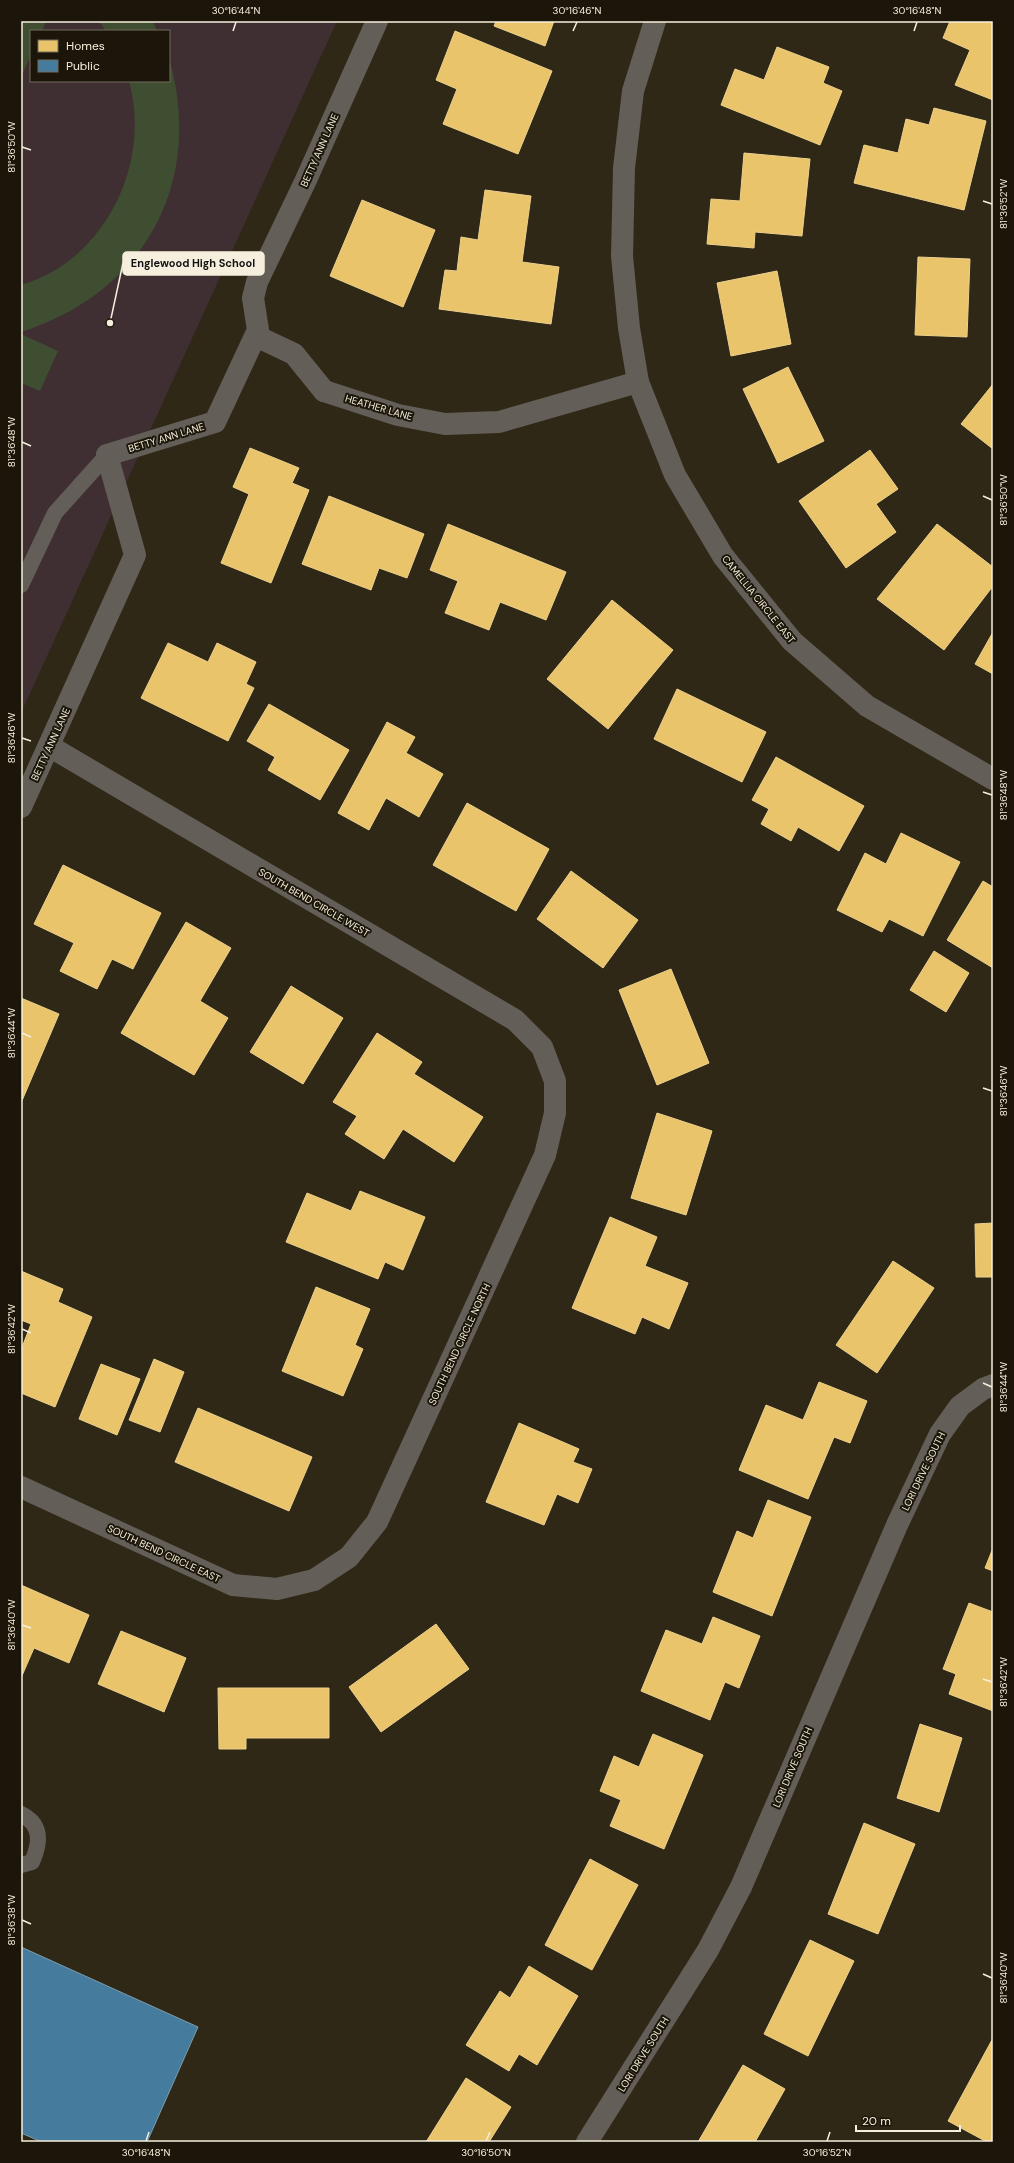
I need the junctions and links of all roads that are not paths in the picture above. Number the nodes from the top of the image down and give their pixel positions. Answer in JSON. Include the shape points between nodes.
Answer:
{"nodes":[{"id":1,"x":377,"y":21,"type":"edge"},
{"id":2,"x":655,"y":21,"type":"edge"},
{"id":3,"x":256,"y":336,"type":"junction"},
{"id":4,"x":638,"y":382,"type":"junction"},
{"id":5,"x":107,"y":455,"type":"junction"},
{"id":6,"x":26,"y":563,"type":"edge"},
{"id":7,"x":21,"y":584,"type":"edge"},
{"id":8,"x":49,"y":746,"type":"junction"},
{"id":9,"x":993,"y":779,"type":"edge"},
{"id":10,"x":21,"y":807,"type":"edge"},
{"id":11,"x":555,"y":1081,"type":"joint"},
{"id":12,"x":988,"y":1387,"type":"edge"},
{"id":13,"x":21,"y":1487,"type":"edge"},
{"id":14,"x":314,"y":1580,"type":"joint"},
{"id":15,"x":21,"y":1814,"type":"edge"},
{"id":16,"x":21,"y":1865,"type":"edge"},
{"id":17,"x":588,"y":2142,"type":"edge"}],
"edges":[{"from":1,"to":3,"type":"street","name":"BETTY ANN LANE","via":[[257,282],[253,298],[258,330]]},
{"from":2,"to":4,"type":"street","name":"CAMELLIA CIRCLE EAST","via":[[633,91],[624,168],[622,256],[629,328]]},
{"from":3,"to":4,"type":"street","name":"HEATHER LANE","via":[[294,354],[324,391],[398,415],[445,424],[499,422]]},
{"from":3,"to":5,"type":"street","name":"BETTY ANN LANE","via":[[215,422]]},
{"from":4,"to":9,"type":"street","name":"CAMELLIA CIRCLE EAST","via":[[676,476],[723,556],[792,641],[867,706]]},
{"from":5,"to":6,"type":"lane","via":[[55,513]]},
{"from":5,"to":8,"type":"street","name":"BETTY ANN LANE","via":[[135,555]]},
{"from":6,"to":7,"type":"lane"},
{"from":8,"to":10,"type":"street","name":"BETTY ANN LANE"},
{"from":8,"to":11,"type":"street","name":"SOUTH BEND CIRCLE WEST","via":[[516,1020],[542,1047]]},
{"from":11,"to":14,"type":"street","name":"SOUTH BEND CIRCLE NORTH","via":[[555,1113],[545,1155],[377,1522],[349,1557]]},
{"from":12,"to":17,"type":"street","name":"LORI DRIVE SOUTH","via":[[960,1406],[940,1434],[897,1525],[744,1880],[708,1950]]},
{"from":13,"to":14,"type":"street","name":"SOUTH BEND CIRCLE EAST","via":[[233,1585],[277,1590]]},
{"from":15,"to":16,"type":"lane","via":[[36,1828],[40,1845],[32,1862]]}]}
